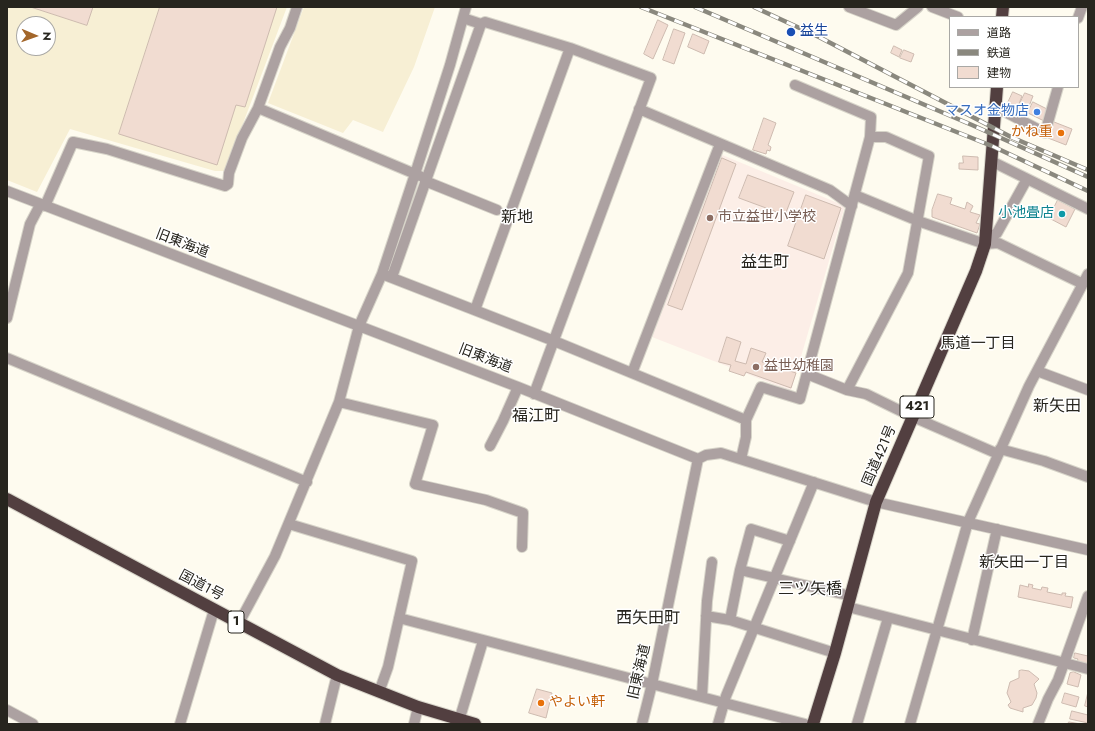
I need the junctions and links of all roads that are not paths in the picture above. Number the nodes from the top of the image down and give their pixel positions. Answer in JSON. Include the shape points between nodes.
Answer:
{"nodes":[{"id":1,"x":298,"y":7,"type":"edge"},
{"id":2,"x":466,"y":7,"type":"edge"},
{"id":3,"x":849,"y":7,"type":"edge"},
{"id":4,"x":918,"y":7,"type":"edge"},
{"id":5,"x":932,"y":7,"type":"edge"},
{"id":6,"x":955,"y":16,"type":"edge"},
{"id":7,"x":463,"y":18,"type":"junction"},
{"id":8,"x":481,"y":24,"type":"junction"},
{"id":9,"x":570,"y":48,"type":"junction"},
{"id":10,"x":796,"y":85,"type":"dead end"},
{"id":11,"x":997,"y":88,"type":"edge"},
{"id":12,"x":1058,"y":88,"type":"edge"},
{"id":13,"x":996,"y":106,"type":"junction"},
{"id":14,"x":258,"y":108,"type":"junction"},
{"id":15,"x":639,"y":109,"type":"junction"},
{"id":16,"x":870,"y":137,"type":"junction"},
{"id":17,"x":720,"y":144,"type":"junction"},
{"id":18,"x":991,"y":161,"type":"junction"},
{"id":19,"x":416,"y":174,"type":"junction"},
{"id":20,"x":1027,"y":179,"type":"junction"},
{"id":21,"x":426,"y":180,"type":"junction"},
{"id":22,"x":7,"y":191,"type":"edge"},
{"id":23,"x":854,"y":195,"type":"junction"},
{"id":24,"x":42,"y":206,"type":"junction"},
{"id":25,"x":852,"y":206,"type":"junction"},
{"id":26,"x":1088,"y":209,"type":"edge"},
{"id":27,"x":497,"y":210,"type":"dead end"},
{"id":28,"x":918,"y":221,"type":"junction"},
{"id":29,"x":985,"y":241,"type":"junction"},
{"id":30,"x":382,"y":274,"type":"junction"},
{"id":31,"x":392,"y":277,"type":"junction"},
{"id":32,"x":1086,"y":279,"type":"edge"},
{"id":33,"x":475,"y":310,"type":"junction"},
{"id":34,"x":7,"y":318,"type":"edge"},
{"id":35,"x":359,"y":326,"type":"junction"},
{"id":36,"x":554,"y":341,"type":"junction"},
{"id":37,"x":7,"y":358,"type":"edge"},
{"id":38,"x":1037,"y":371,"type":"junction"},
{"id":39,"x":632,"y":373,"type":"junction"},
{"id":40,"x":807,"y":374,"type":"junction"},
{"id":41,"x":518,"y":387,"type":"junction"},
{"id":42,"x":847,"y":390,"type":"junction"},
{"id":43,"x":1088,"y":390,"type":"edge"},
{"id":44,"x":534,"y":394,"type":"junction"},
{"id":45,"x":339,"y":402,"type":"junction"},
{"id":46,"x":913,"y":417,"type":"junction"},
{"id":47,"x":746,"y":420,"type":"junction"},
{"id":48,"x":490,"y":446,"type":"dead end"},
{"id":49,"x":999,"y":451,"type":"junction"},
{"id":50,"x":741,"y":458,"type":"junction"},
{"id":51,"x":698,"y":460,"type":"junction"},
{"id":52,"x":1088,"y":477,"type":"edge"},
{"id":53,"x":307,"y":482,"type":"junction"},
{"id":54,"x":814,"y":482,"type":"junction"},
{"id":55,"x":7,"y":499,"type":"edge"},
{"id":56,"x":876,"y":502,"type":"junction"},
{"id":57,"x":968,"y":522,"type":"junction"},
{"id":58,"x":289,"y":524,"type":"junction"},
{"id":59,"x":997,"y":529,"type":"junction"},
{"id":60,"x":790,"y":540,"type":"junction"},
{"id":61,"x":522,"y":547,"type":"dead end"},
{"id":62,"x":1088,"y":550,"type":"edge"},
{"id":63,"x":712,"y":562,"type":"dead end"},
{"id":64,"x":740,"y":570,"type":"junction"},
{"id":65,"x":775,"y":579,"type":"junction"},
{"id":66,"x":849,"y":602,"type":"junction"},
{"id":67,"x":1087,"y":602,"type":"edge"},
{"id":68,"x":214,"y":610,"type":"junction"},
{"id":69,"x":706,"y":616,"type":"junction"},
{"id":70,"x":399,"y":618,"type":"junction"},
{"id":71,"x":888,"y":618,"type":"junction"},
{"id":72,"x":730,"y":620,"type":"junction"},
{"id":73,"x":239,"y":623,"type":"junction"},
{"id":74,"x":755,"y":627,"type":"junction"},
{"id":75,"x":937,"y":631,"type":"junction"},
{"id":76,"x":972,"y":640,"type":"junction"},
{"id":77,"x":484,"y":641,"type":"junction"},
{"id":78,"x":835,"y":653,"type":"junction"},
{"id":79,"x":1064,"y":663,"type":"junction"},
{"id":80,"x":1088,"y":669,"type":"edge"},
{"id":81,"x":337,"y":675,"type":"junction"},
{"id":82,"x":652,"y":684,"type":"junction"},
{"id":83,"x":379,"y":692,"type":"junction"},
{"id":84,"x":702,"y":697,"type":"junction"},
{"id":85,"x":724,"y":703,"type":"junction"},
{"id":86,"x":418,"y":707,"type":"junction"},
{"id":87,"x":7,"y":710,"type":"edge"},
{"id":88,"x":458,"y":722,"type":"edge"},
{"id":89,"x":33,"y":724,"type":"edge"},
{"id":90,"x":180,"y":724,"type":"edge"},
{"id":91,"x":325,"y":724,"type":"edge"},
{"id":92,"x":414,"y":724,"type":"edge"},
{"id":93,"x":475,"y":724,"type":"edge"},
{"id":94,"x":642,"y":724,"type":"edge"},
{"id":95,"x":718,"y":724,"type":"edge"},
{"id":96,"x":806,"y":724,"type":"edge"},
{"id":97,"x":813,"y":724,"type":"edge"},
{"id":98,"x":857,"y":724,"type":"edge"},
{"id":99,"x":910,"y":724,"type":"edge"},
{"id":100,"x":1038,"y":724,"type":"edge"}],
"edges":[{"from":1,"to":14,"type":"street","via":[[280,47]]},
{"from":2,"to":7,"type":"street"},
{"from":3,"to":4,"type":"street","via":[[896,24]]},
{"from":5,"to":6,"type":"street"},
{"from":7,"to":8,"type":"street"},
{"from":7,"to":19,"type":"street"},
{"from":8,"to":9,"type":"street","via":[[485,22]]},
{"from":8,"to":21,"type":"street"},
{"from":9,"to":15,"type":"street","via":[[651,78]]},
{"from":9,"to":33,"type":"street"},
{"from":10,"to":16,"type":"street","via":[[871,116]]},
{"from":11,"to":13,"type":"highway","name":"国道421号","number":"421"},
{"from":12,"to":13,"type":"street","via":[[1045,133]]},
{"from":13,"to":18,"type":"highway","name":"国道421号","number":"421"},
{"from":14,"to":19,"type":"street"},
{"from":14,"to":24,"type":"street","via":[[242,138],[229,173],[228,184],[225,186],[120,153],[73,142]]},
{"from":15,"to":17,"type":"street"},
{"from":15,"to":36,"type":"street"},
{"from":16,"to":23,"type":"street"},
{"from":16,"to":28,"type":"street","via":[[886,137],[929,156]]},
{"from":17,"to":25,"type":"street","via":[[830,190]]},
{"from":17,"to":39,"type":"street"},
{"from":18,"to":20,"type":"street"},
{"from":18,"to":29,"type":"highway","name":"国道421号","number":"421"},
{"from":19,"to":21,"type":"street"},
{"from":19,"to":30,"type":"street"},
{"from":20,"to":26,"type":"street"},
{"from":20,"to":29,"type":"street","via":[[997,233]]},
{"from":21,"to":27,"type":"street"},
{"from":21,"to":31,"type":"street"},
{"from":22,"to":24,"type":"street","name":"旧東海道"},
{"from":23,"to":25,"type":"street"},
{"from":23,"to":28,"type":"street"},
{"from":24,"to":34,"type":"street","via":[[30,224]]},
{"from":24,"to":35,"type":"street","name":"旧東海道"},
{"from":25,"to":40,"type":"street"},
{"from":28,"to":29,"type":"street"},
{"from":28,"to":42,"type":"street","via":[[908,273]]},
{"from":29,"to":32,"type":"street","via":[[998,243]]},
{"from":29,"to":46,"type":"highway","name":"国道421号","number":"421","via":[[976,271]]},
{"from":30,"to":31,"type":"street"},
{"from":30,"to":35,"type":"street"},
{"from":31,"to":33,"type":"street"},
{"from":32,"to":38,"type":"street"},
{"from":33,"to":36,"type":"street"},
{"from":35,"to":41,"type":"street","name":"旧東海道"},
{"from":35,"to":45,"type":"street"},
{"from":36,"to":39,"type":"street"},
{"from":36,"to":44,"type":"street"},
{"from":37,"to":53,"type":"street"},
{"from":38,"to":43,"type":"street"},
{"from":38,"to":49,"type":"street"},
{"from":39,"to":47,"type":"street"},
{"from":40,"to":42,"type":"street"},
{"from":40,"to":47,"type":"street","via":[[800,399],[761,387]]},
{"from":41,"to":44,"type":"street","name":"旧東海道"},
{"from":41,"to":48,"type":"street"},
{"from":42,"to":46,"type":"street","via":[[866,394]]},
{"from":44,"to":51,"type":"street","name":"旧東海道"},
{"from":45,"to":53,"type":"street"},
{"from":45,"to":61,"type":"street","via":[[433,425],[415,484],[486,500],[523,513]]},
{"from":46,"to":49,"type":"street"},
{"from":46,"to":56,"type":"highway","name":"国道421号","number":"421"},
{"from":47,"to":50,"type":"street","via":[[746,437]]},
{"from":49,"to":52,"type":"street","via":[[1044,461]]},
{"from":49,"to":57,"type":"street"},
{"from":50,"to":51,"type":"street","via":[[722,454],[706,455]]},
{"from":50,"to":54,"type":"street"},
{"from":51,"to":82,"type":"street","name":"旧東海道"},
{"from":53,"to":58,"type":"street"},
{"from":54,"to":56,"type":"street"},
{"from":54,"to":60,"type":"street"},
{"from":55,"to":68,"type":"highway","name":"国道1号","number":"1"},
{"from":56,"to":57,"type":"street"},
{"from":56,"to":66,"type":"highway","name":"国道421号","number":"421"},
{"from":57,"to":59,"type":"street"},
{"from":57,"to":75,"type":"street"},
{"from":58,"to":70,"type":"street","via":[[412,561]]},
{"from":58,"to":73,"type":"street"},
{"from":59,"to":62,"type":"street"},
{"from":59,"to":76,"type":"street"},
{"from":60,"to":64,"type":"street","via":[[751,529]]},
{"from":60,"to":65,"type":"street"},
{"from":63,"to":69,"type":"street"},
{"from":64,"to":65,"type":"street"},
{"from":64,"to":72,"type":"street"},
{"from":65,"to":66,"type":"street"},
{"from":65,"to":74,"type":"street"},
{"from":66,"to":71,"type":"street"},
{"from":66,"to":78,"type":"highway","name":"国道421号","number":"421"},
{"from":67,"to":79,"type":"street"},
{"from":68,"to":73,"type":"highway","name":"国道1号","number":"1"},
{"from":68,"to":90,"type":"street"},
{"from":69,"to":72,"type":"street"},
{"from":69,"to":84,"type":"street"},
{"from":70,"to":77,"type":"street"},
{"from":70,"to":83,"type":"street","via":[[388,667]]},
{"from":71,"to":75,"type":"street"},
{"from":71,"to":98,"type":"street"},
{"from":72,"to":74,"type":"street"},
{"from":73,"to":81,"type":"highway","name":"国道1号","number":"1"},
{"from":74,"to":78,"type":"street"},
{"from":74,"to":85,"type":"street"},
{"from":75,"to":76,"type":"street"},
{"from":75,"to":99,"type":"street"},
{"from":76,"to":79,"type":"street"},
{"from":77,"to":82,"type":"street"},
{"from":77,"to":88,"type":"street"},
{"from":78,"to":97,"type":"highway","name":"国道421号","number":"421"},
{"from":79,"to":80,"type":"street"},
{"from":79,"to":100,"type":"street"},
{"from":81,"to":83,"type":"highway","name":"国道1号","number":"1"},
{"from":81,"to":91,"type":"street"},
{"from":82,"to":84,"type":"street"},
{"from":82,"to":94,"type":"street","name":"旧東海道"},
{"from":83,"to":86,"type":"highway","name":"国道1号","number":"1"},
{"from":84,"to":85,"type":"street"},
{"from":85,"to":95,"type":"street"},
{"from":85,"to":96,"type":"street"},
{"from":86,"to":88,"type":"highway","name":"国道1号","number":"1"},
{"from":86,"to":92,"type":"street"},
{"from":87,"to":89,"type":"street"},
{"from":88,"to":93,"type":"highway","name":"国道1号","number":"1"}]}
